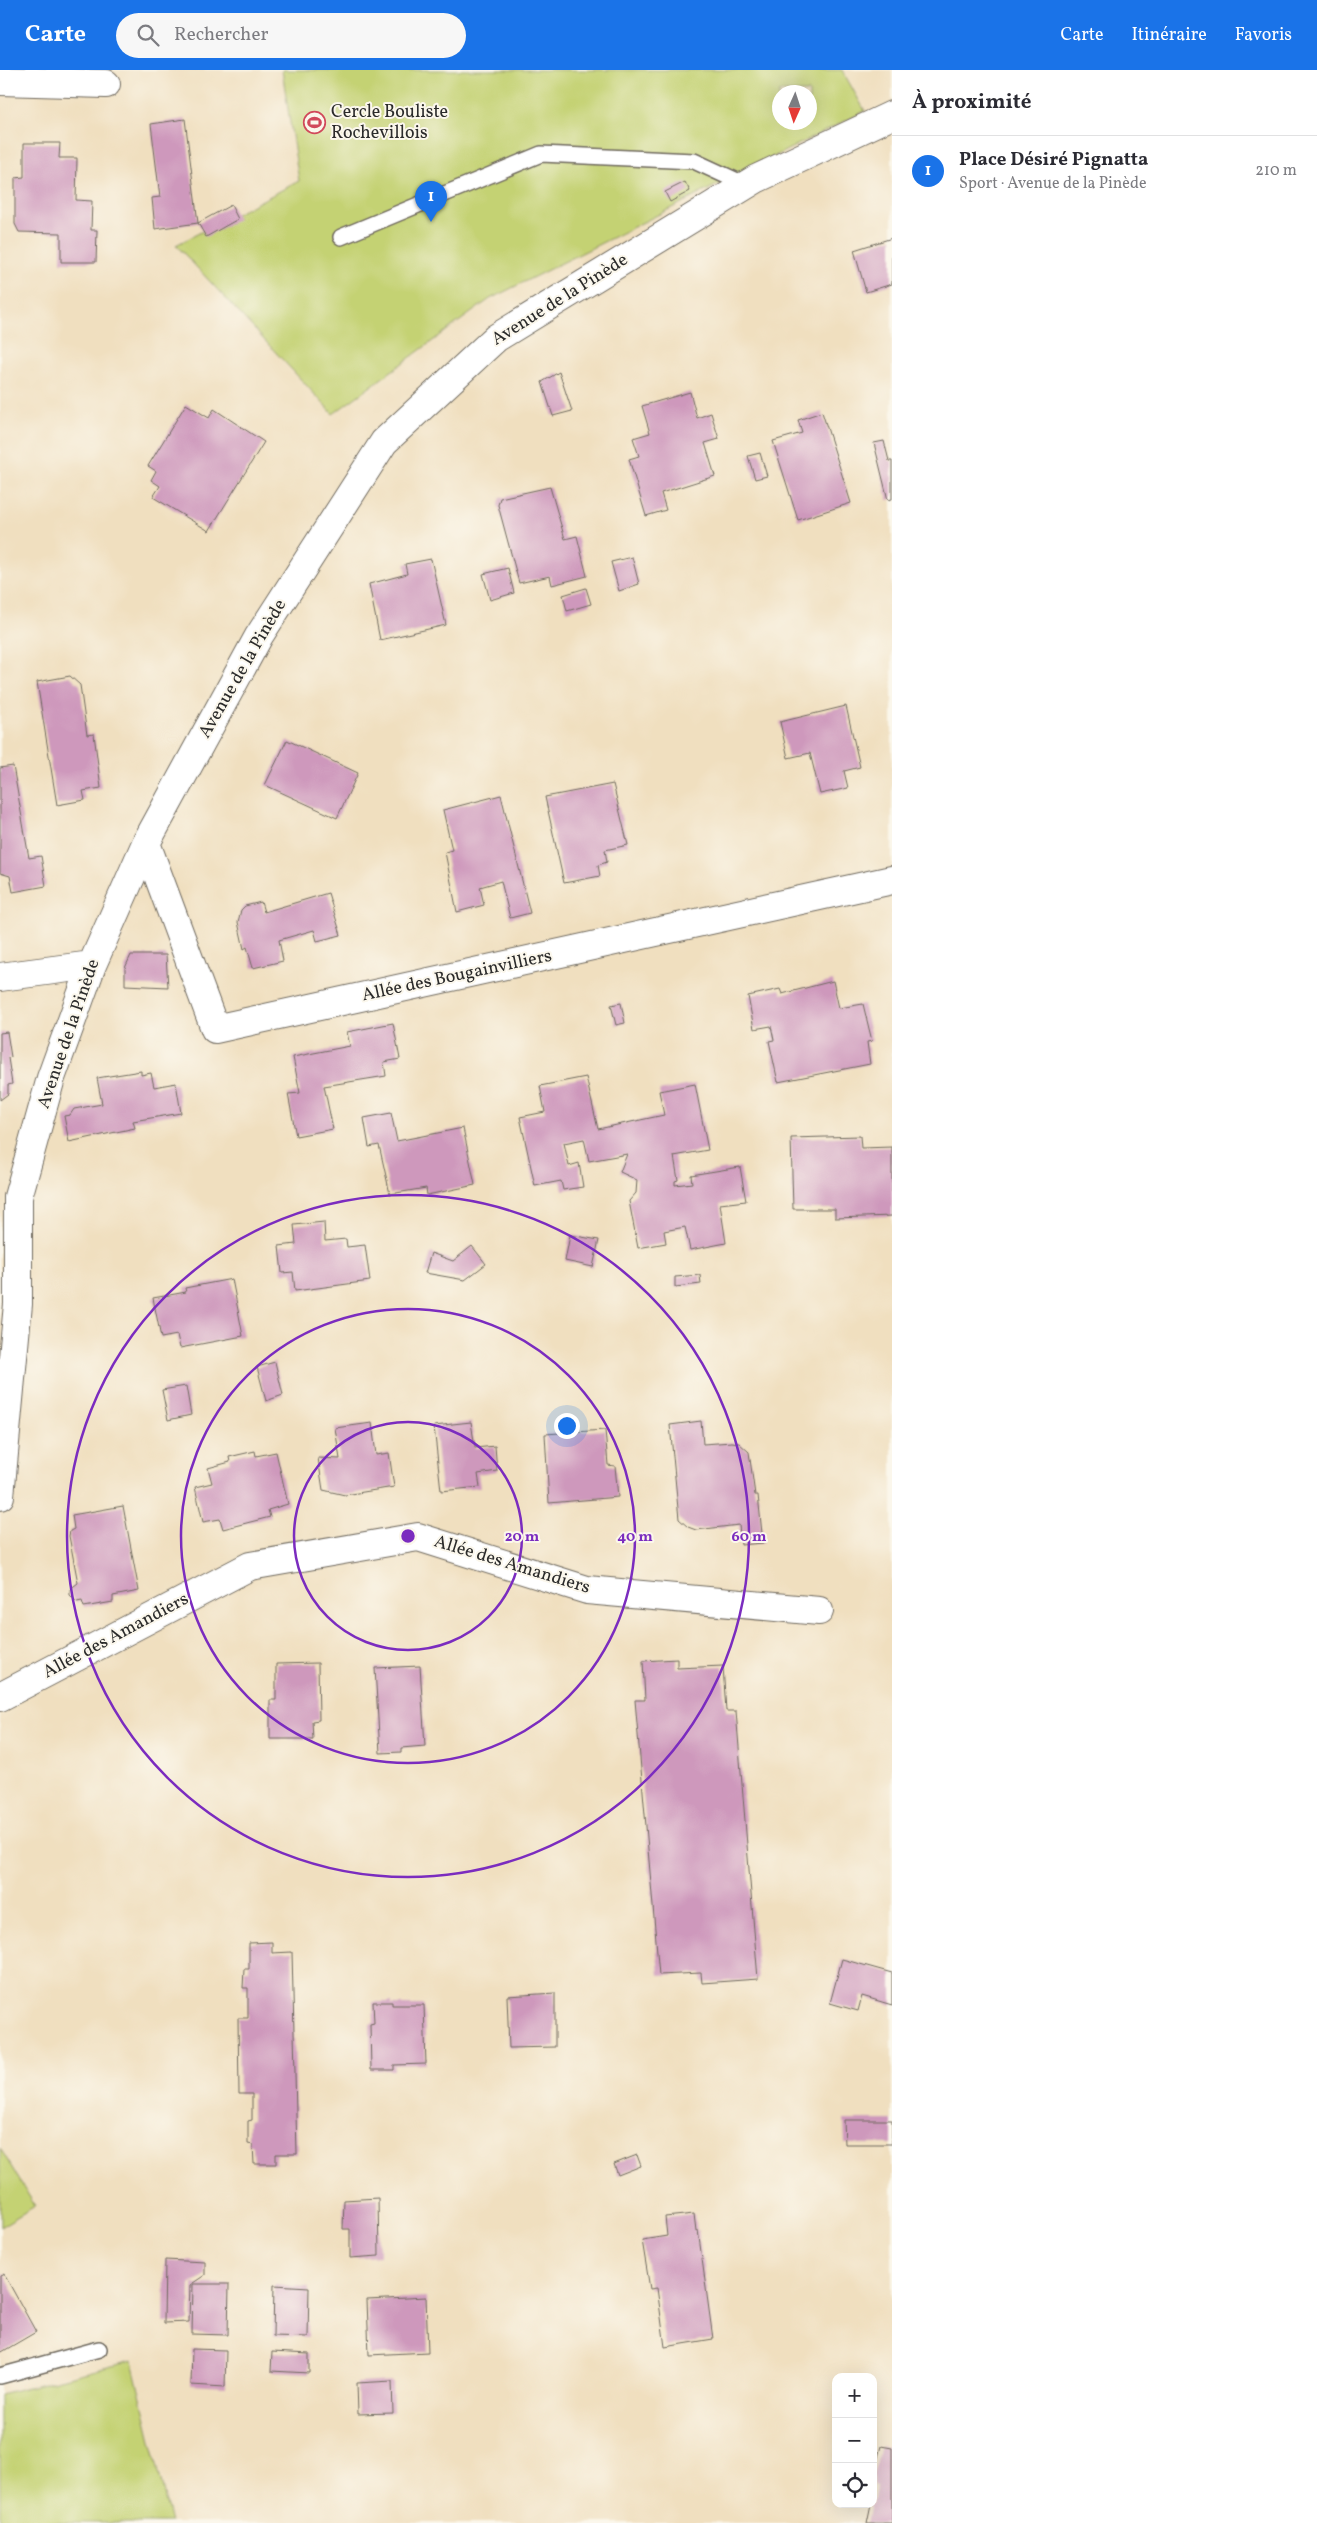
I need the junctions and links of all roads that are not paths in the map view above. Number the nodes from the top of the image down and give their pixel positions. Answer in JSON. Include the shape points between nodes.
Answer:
{"nodes":[{"id":1,"x":0,"y":81,"type":"edge"},
{"id":2,"x":106,"y":84,"type":"dead end"},
{"id":3,"x":892,"y":115,"type":"edge"},
{"id":4,"x":746,"y":186,"type":"junction"},
{"id":5,"x":341,"y":237,"type":"dead end"},
{"id":6,"x":146,"y":843,"type":"junction"},
{"id":7,"x":892,"y":880,"type":"edge"},
{"id":8,"x":92,"y":965,"type":"junction"},
{"id":9,"x":0,"y":977,"type":"edge"},
{"id":10,"x":0,"y":1496,"type":"edge"},
{"id":11,"x":819,"y":1611,"type":"dead end"},
{"id":12,"x":0,"y":1697,"type":"edge"},
{"id":13,"x":99,"y":2349,"type":"dead end"},
{"id":14,"x":0,"y":2376,"type":"edge"}],
"edges":[{"from":1,"to":2,"type":"street"},
{"from":3,"to":4,"type":"street","name":"Avenue de la Pinède"},
{"from":4,"to":5,"type":"lane","via":[[694,161],[541,154]]},
{"from":4,"to":6,"type":"street","name":"Avenue de la Pinède","via":[[496,338],[384,442],[259,636]]},
{"from":6,"to":7,"type":"street","name":"Allée des Bougainvilliers","via":[[215,1029]]},
{"from":6,"to":8,"type":"street","name":"Avenue de la Pinède"},
{"from":8,"to":9,"type":"street"},
{"from":8,"to":10,"type":"street","name":"Avenue de la Pinède","via":[[51,1078],[18,1197],[18,1304]]},
{"from":11,"to":12,"type":"street","name":"Allée des Amandiers","via":[[587,1590],[418,1537],[250,1566]]},
{"from":13,"to":14,"type":"lane"}]}
